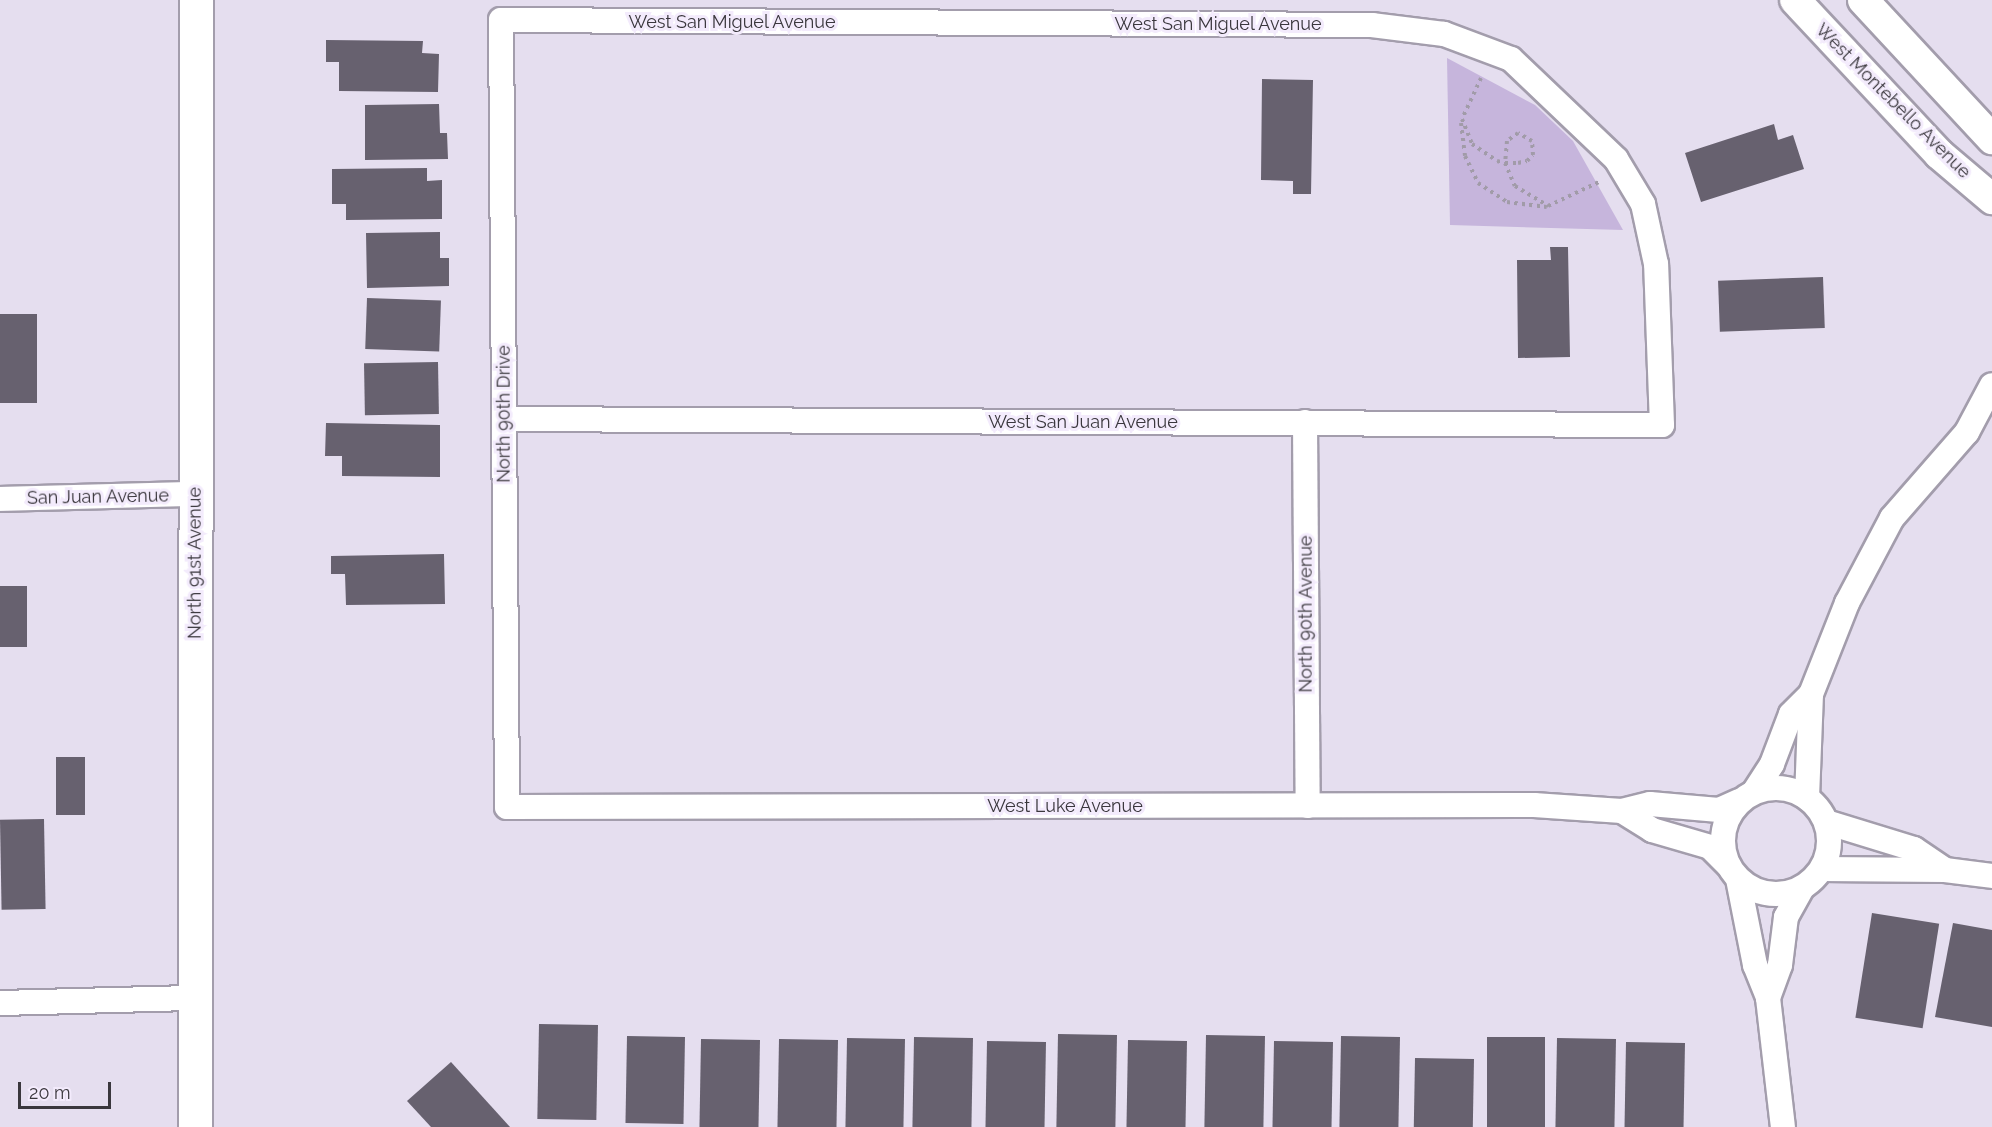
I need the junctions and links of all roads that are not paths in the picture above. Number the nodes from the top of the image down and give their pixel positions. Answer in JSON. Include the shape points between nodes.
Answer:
{"nodes":[{"id":1,"x":196,"y":0,"type":"edge"},
{"id":2,"x":1795,"y":0,"type":"edge"},
{"id":3,"x":1863,"y":0,"type":"edge"},
{"id":4,"x":501,"y":20,"type":"joint"},
{"id":5,"x":1992,"y":139,"type":"edge"},
{"id":6,"x":1992,"y":200,"type":"edge"},
{"id":7,"x":1992,"y":385,"type":"edge"},
{"id":8,"x":504,"y":419,"type":"junction"},
{"id":9,"x":1992,"y":420,"type":"edge"},
{"id":10,"x":1305,"y":422,"type":"junction"},
{"id":11,"x":1662,"y":425,"type":"joint"},
{"id":12,"x":1967,"y":432,"type":"junction"},
{"id":13,"x":195,"y":494,"type":"junction"},
{"id":14,"x":0,"y":500,"type":"edge"},
{"id":15,"x":1811,"y":694,"type":"junction"},
{"id":16,"x":1747,"y":796,"type":"junction"},
{"id":17,"x":1807,"y":798,"type":"junction"},
{"id":18,"x":1308,"y":806,"type":"junction"},
{"id":19,"x":507,"y":807,"type":"joint"},
{"id":20,"x":1622,"y":811,"type":"junction"},
{"id":21,"x":1826,"y":822,"type":"junction"},
{"id":22,"x":1822,"y":869,"type":"junction"},
{"id":23,"x":1945,"y":870,"type":"junction"},
{"id":24,"x":1733,"y":872,"type":"junction"},
{"id":25,"x":1992,"y":876,"type":"edge"},
{"id":26,"x":1802,"y":888,"type":"junction"},
{"id":27,"x":195,"y":998,"type":"junction"},
{"id":28,"x":1768,"y":998,"type":"junction"},
{"id":29,"x":0,"y":1003,"type":"edge"},
{"id":30,"x":195,"y":1127,"type":"edge"},
{"id":31,"x":1782,"y":1127,"type":"edge"}],
"edges":[{"from":1,"to":13,"type":"main road","name":"North 91st Avenue"},
{"from":2,"to":6,"type":"street","name":"West Montebello Avenue","via":[[1939,154]]},
{"from":3,"to":5,"type":"street"},
{"from":4,"to":8,"type":"street","name":"North 90th Drive"},
{"from":4,"to":11,"type":"street","name":"West San Miguel Avenue","via":[[1372,25],[1444,34],[1511,59],[1561,104],[1620,168],[1643,204],[1656,264]]},
{"from":7,"to":12,"type":"street"},
{"from":8,"to":10,"type":"street","name":"West San Juan Avenue"},
{"from":8,"to":19,"type":"street","name":"North 90th Drive"},
{"from":9,"to":12,"type":"street"},
{"from":10,"to":11,"type":"street","name":"West San Juan Avenue"},
{"from":10,"to":18,"type":"street","name":"North 90th Avenue"},
{"from":12,"to":15,"type":"street","via":[[1892,518],[1847,603]]},
{"from":13,"to":14,"type":"street","name":"San Juan Avenue"},
{"from":13,"to":27,"type":"main road","name":"North 91st Avenue"},
{"from":15,"to":16,"type":"street","via":[[1791,714],[1772,764]]},
{"from":15,"to":17,"type":"street"},
{"from":16,"to":17,"type":"street","via":[[1772,787]]},
{"from":16,"to":20,"type":"street","name":"West Luke Avenue","via":[[1719,810],[1650,804]]},
{"from":16,"to":24,"type":"street","via":[[1723,831]]},
{"from":17,"to":21,"type":"street"},
{"from":18,"to":19,"type":"street","name":"West Luke Avenue"},
{"from":18,"to":20,"type":"street","name":"West Luke Avenue","via":[[1534,805]]},
{"from":20,"to":24,"type":"street","name":"West Luke Avenue","via":[[1652,830],[1710,847]]},
{"from":21,"to":22,"type":"street","via":[[1830,838]]},
{"from":21,"to":23,"type":"street","via":[[1914,849]]},
{"from":22,"to":23,"type":"street"},
{"from":22,"to":26,"type":"street"},
{"from":23,"to":25,"type":"street"},
{"from":24,"to":26,"type":"street","via":[[1768,894]]},
{"from":24,"to":28,"type":"street","via":[[1755,965]]},
{"from":26,"to":28,"type":"street","via":[[1786,917],[1780,965]]},
{"from":27,"to":29,"type":"street"},
{"from":27,"to":30,"type":"main road","name":"North 91st Avenue"},
{"from":28,"to":31,"type":"street"}]}
